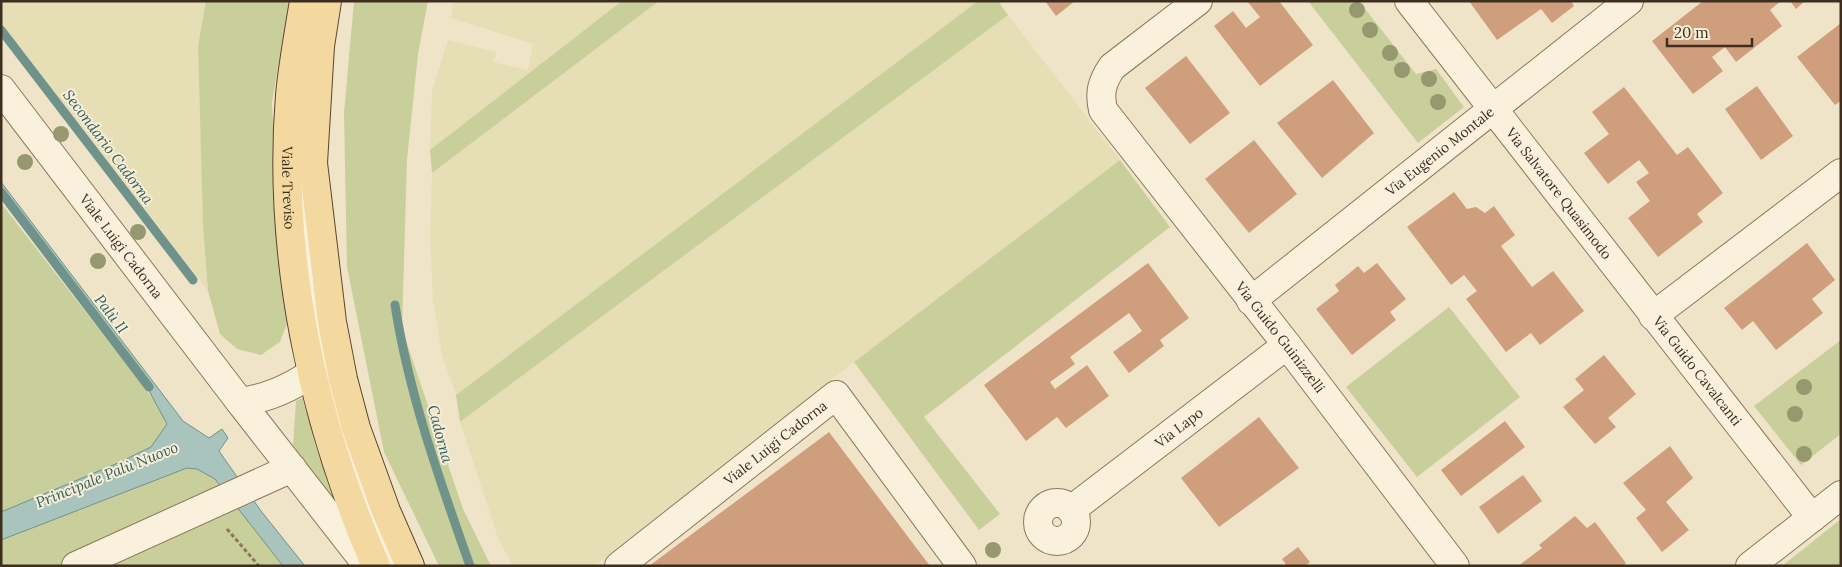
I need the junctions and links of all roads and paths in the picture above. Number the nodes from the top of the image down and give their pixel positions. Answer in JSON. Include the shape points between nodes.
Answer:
{"nodes":[{"id":1,"x":304,"y":1,"type":"edge"},
{"id":2,"x":327,"y":1,"type":"edge"},
{"id":3,"x":1198,"y":1,"type":"edge"},
{"id":4,"x":1409,"y":1,"type":"edge"},
{"id":5,"x":1630,"y":1,"type":"edge"},
{"id":6,"x":1,"y":90,"type":"edge"},
{"id":7,"x":1493,"y":111,"type":"junction"},
{"id":8,"x":313,"y":163,"type":"junction"},
{"id":9,"x":1841,"y":173,"type":"edge"},
{"id":10,"x":1252,"y":301,"type":"junction"},
{"id":11,"x":1653,"y":316,"type":"junction"},
{"id":12,"x":1288,"y":345,"type":"junction"},
{"id":13,"x":312,"y":374,"type":"junction"},
{"id":14,"x":240,"y":402,"type":"junction"},
{"id":15,"x":292,"y":468,"type":"junction"},
{"id":16,"x":1841,"y":495,"type":"edge"},
{"id":17,"x":229,"y":497,"type":"junction"},
{"id":18,"x":1071,"y":510,"type":"dead end"},
{"id":19,"x":1812,"y":518,"type":"junction"},
{"id":20,"x":409,"y":565,"type":"edge"},
{"id":21,"x":76,"y":566,"type":"edge"},
{"id":22,"x":259,"y":566,"type":"edge"},
{"id":23,"x":368,"y":566,"type":"edge"},
{"id":24,"x":376,"y":566,"type":"edge"},
{"id":25,"x":619,"y":566,"type":"edge"},
{"id":26,"x":962,"y":566,"type":"edge"},
{"id":27,"x":1455,"y":566,"type":"edge"},
{"id":28,"x":1750,"y":566,"type":"edge"}],
"edges":[{"from":1,"to":13,"type":"main road","name":"Viale Treviso","via":[[290,96],[289,215],[296,284]]},
{"from":2,"to":8,"type":"main road","via":[[320,46]]},
{"from":3,"to":10,"type":"street","name":"Via Guido Guinizzelli","via":[[1112,67],[1103,80],[1100,95],[1104,110]]},
{"from":4,"to":7,"type":"street","name":"Via Salvatore Quasimodo"},
{"from":5,"to":7,"type":"street","name":"Via Eugenio Montale"},
{"from":6,"to":14,"type":"street","name":"Viale Luigi Cadorna"},
{"from":7,"to":10,"type":"street","name":"Via Eugenio Montale"},
{"from":7,"to":11,"type":"street","name":"Via Salvatore Quasimodo"},
{"from":8,"to":13,"type":"street","name":"Viale Treviso","via":[[303,185],[303,209],[324,364]]},
{"from":8,"to":20,"type":"main road","via":[[332,322],[343,379],[363,447]]},
{"from":9,"to":11,"type":"street","name":"Via Guido Cavalcanti"},
{"from":10,"to":12,"type":"street","name":"Via Guido Guinizzelli"},
{"from":11,"to":19,"type":"street","name":"Via Guido Cavalcanti"},
{"from":12,"to":18,"type":"street","name":"Via Lapo"},
{"from":12,"to":27,"type":"street","name":"Via Guido Guinizzelli"},
{"from":13,"to":14,"type":"street","via":[[286,389]]},
{"from":13,"to":20,"type":"street","via":[[330,386],[358,479],[389,552]]},
{"from":13,"to":24,"type":"main road","name":"Viale Treviso","via":[[338,467]]},
{"from":14,"to":15,"type":"street","name":"Viale Luigi Cadorna"},
{"from":15,"to":17,"type":"street"},
{"from":15,"to":23,"type":"street","name":"Viale Luigi Cadorna"},
{"from":16,"to":19,"type":"street"},
{"from":17,"to":21,"type":"street"},
{"from":17,"to":22,"type":"path","via":[[219,518]]},
{"from":19,"to":28,"type":"street"},
{"from":25,"to":26,"type":"street","name":"Viale Luigi Cadorna","via":[[836,395]]}]}
